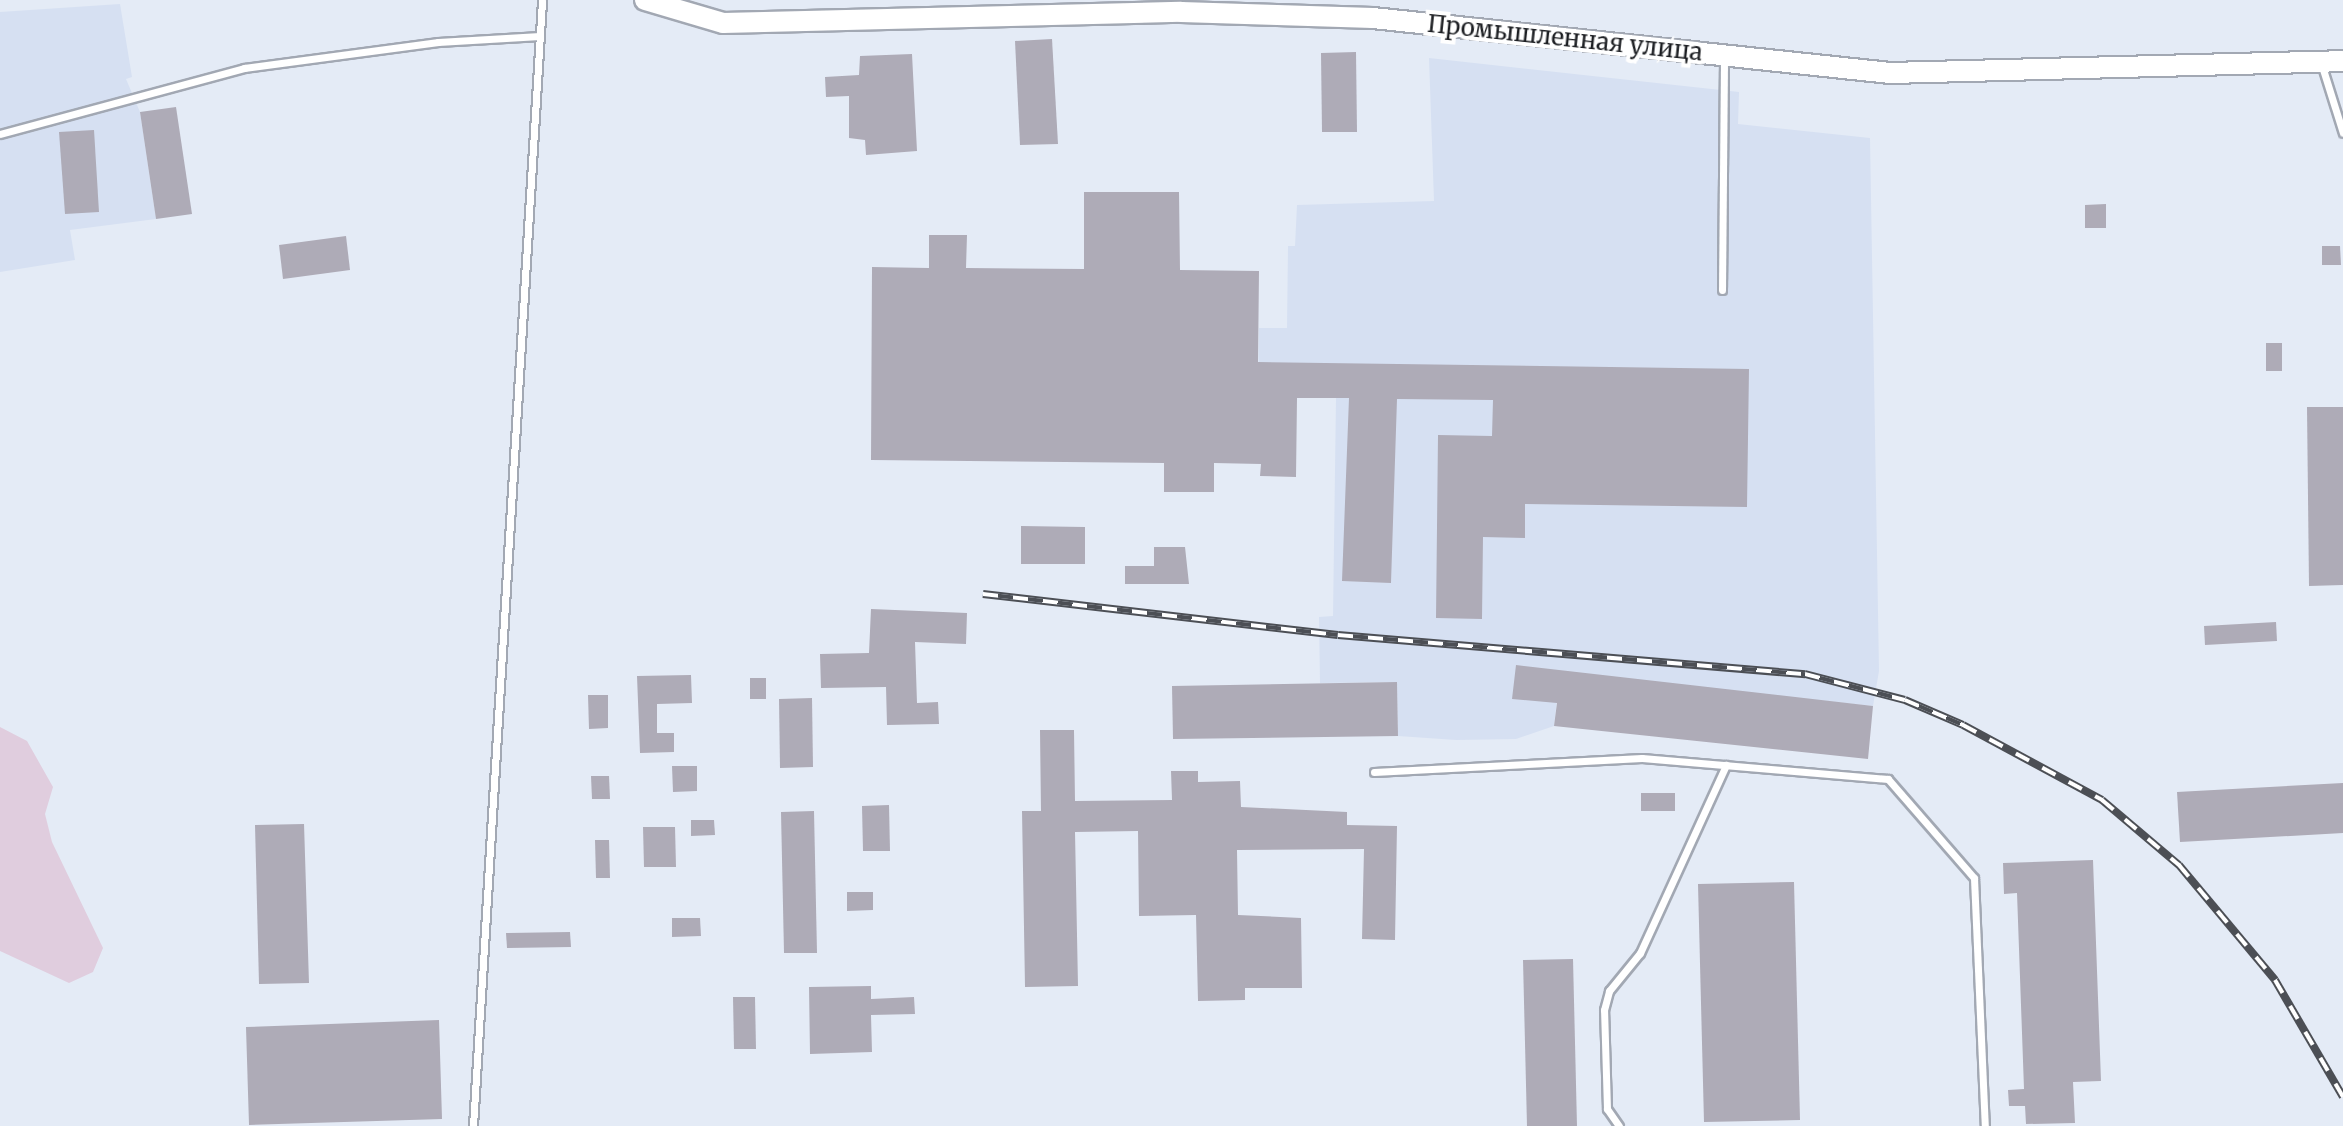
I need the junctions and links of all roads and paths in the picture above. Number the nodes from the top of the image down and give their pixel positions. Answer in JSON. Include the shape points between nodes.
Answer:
{"nodes":[{"id":1,"x":542,"y":0,"type":"edge"},
{"id":2,"x":645,"y":0,"type":"edge"},
{"id":3,"x":540,"y":36,"type":"junction"},
{"id":4,"x":1724,"y":55,"type":"junction"},
{"id":5,"x":2343,"y":61,"type":"edge"},
{"id":6,"x":2320,"y":62,"type":"junction"},
{"id":7,"x":2343,"y":133,"type":"edge"},
{"id":8,"x":0,"y":134,"type":"edge"},
{"id":9,"x":1722,"y":290,"type":"dead end"},
{"id":10,"x":1726,"y":765,"type":"junction"},
{"id":11,"x":1374,"y":772,"type":"dead end"},
{"id":12,"x":473,"y":1126,"type":"edge"},
{"id":13,"x":1619,"y":1126,"type":"edge"},
{"id":14,"x":1985,"y":1126,"type":"edge"}],
"edges":[{"from":1,"to":3,"type":"lane"},
{"from":2,"to":4,"type":"street","name":"Промышленная улица","via":[[723,23],[1181,12],[1373,18]]},
{"from":3,"to":8,"type":"lane","via":[[438,42],[244,68]]},
{"from":3,"to":12,"type":"lane"},
{"from":4,"to":6,"type":"street","name":"Промышленная улица","via":[[1890,73]]},
{"from":4,"to":9,"type":"lane"},
{"from":5,"to":6,"type":"street","name":"Промышленная улица"},
{"from":6,"to":7,"type":"lane"},
{"from":10,"to":11,"type":"lane","via":[[1642,758]]},
{"from":10,"to":13,"type":"lane","via":[[1640,953],[1609,991],[1604,1010],[1607,1109]]},
{"from":10,"to":14,"type":"lane","via":[[1888,779],[1974,878]]}]}
